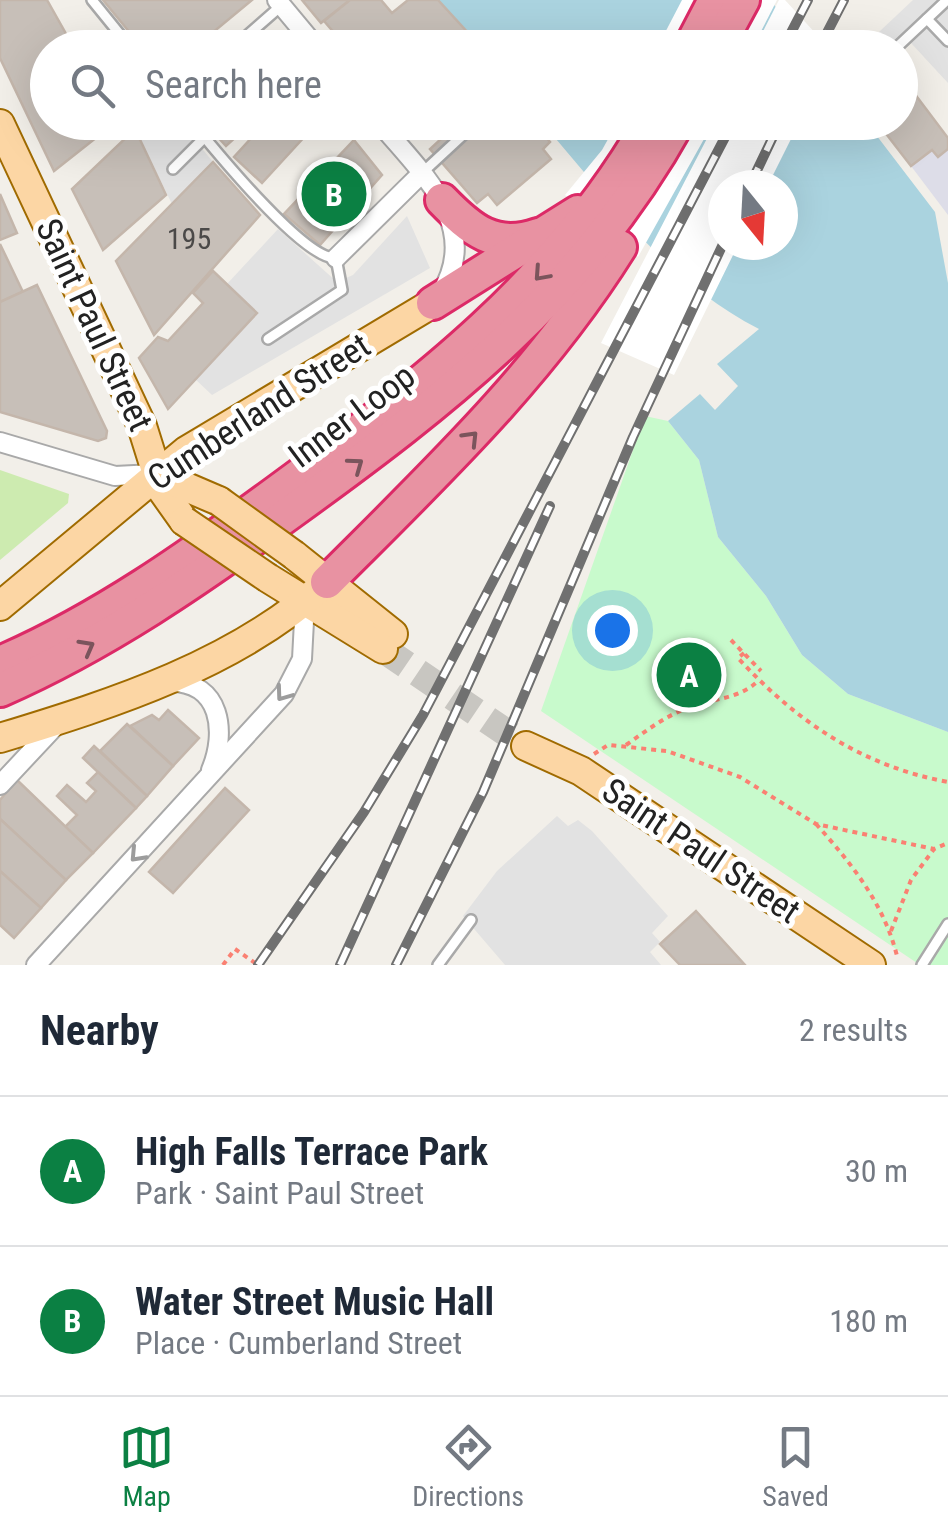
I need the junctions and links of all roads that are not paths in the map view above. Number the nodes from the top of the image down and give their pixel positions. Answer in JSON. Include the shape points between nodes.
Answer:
{"nodes":[{"id":1,"x":92,"y":0,"type":"edge"},
{"id":2,"x":715,"y":0,"type":"edge"},
{"id":3,"x":742,"y":0,"type":"edge"},
{"id":4,"x":947,"y":0,"type":"edge"},
{"id":5,"x":280,"y":3,"type":"edge"},
{"id":6,"x":927,"y":19,"type":"junction"},
{"id":7,"x":116,"y":30,"type":"edge"},
{"id":8,"x":252,"y":30,"type":"edge"},
{"id":9,"x":302,"y":30,"type":"edge"},
{"id":10,"x":699,"y":30,"type":"edge"},
{"id":11,"x":727,"y":30,"type":"edge"},
{"id":12,"x":915,"y":30,"type":"edge"},
{"id":13,"x":948,"y":41,"type":"edge"},
{"id":14,"x":2,"y":136,"type":"edge"},
{"id":15,"x":202,"y":140,"type":"edge"},
{"id":16,"x":206,"y":140,"type":"edge"},
{"id":17,"x":393,"y":140,"type":"edge"},
{"id":18,"x":458,"y":140,"type":"edge"},
{"id":19,"x":641,"y":140,"type":"edge"},
{"id":20,"x":666,"y":140,"type":"edge"},
{"id":21,"x":173,"y":169,"type":"dead end"},
{"id":22,"x":421,"y":174,"type":"junction"},
{"id":23,"x":442,"y":200,"type":"junction"},
{"id":24,"x":610,"y":214,"type":"junction"},
{"id":25,"x":560,"y":225,"type":"junction"},
{"id":26,"x":336,"y":258,"type":"junction"},
{"id":27,"x":433,"y":303,"type":"junction"},
{"id":28,"x":268,"y":339,"type":"dead end"},
{"id":29,"x":0,"y":442,"type":"edge"},
{"id":30,"x":156,"y":474,"type":"junction"},
{"id":31,"x":316,"y":592,"type":"junction"},
{"id":32,"x":0,"y":606,"type":"edge"},
{"id":33,"x":388,"y":641,"type":"tunnel mouth"},
{"id":34,"x":0,"y":663,"type":"edge"},
{"id":35,"x":154,"y":684,"type":"junction"},
{"id":36,"x":0,"y":690,"type":"edge"},
{"id":37,"x":64,"y":716,"type":"junction"},
{"id":38,"x":0,"y":738,"type":"edge"},
{"id":39,"x":530,"y":738,"type":"tunnel mouth"},
{"id":40,"x":204,"y":783,"type":"junction"},
{"id":41,"x":0,"y":785,"type":"edge"},
{"id":42,"x":471,"y":920,"type":"dead end"},
{"id":43,"x":948,"y":924,"type":"edge"},
{"id":44,"x":884,"y":961,"type":"edge"},
{"id":45,"x":36,"y":965,"type":"edge"},
{"id":46,"x":438,"y":965,"type":"edge"},
{"id":47,"x":922,"y":965,"type":"edge"}],
"edges":[{"from":1,"to":7,"type":"lane"},
{"from":2,"to":10,"type":"highway"},
{"from":3,"to":11,"type":"highway"},
{"from":4,"to":6,"type":"lane"},
{"from":5,"to":8,"type":"lane"},
{"from":5,"to":9,"type":"street"},
{"from":6,"to":12,"type":"lane"},
{"from":6,"to":13,"type":"lane"},
{"from":14,"to":30,"type":"main road","name":"Saint Paul Street","via":[[142,426]]},
{"from":15,"to":21,"type":"lane"},
{"from":16,"to":26,"type":"lane","via":[[252,194],[320,255]]},
{"from":17,"to":22,"type":"street"},
{"from":18,"to":22,"type":"lane"},
{"from":19,"to":24,"type":"highway","name":"Inner Loop"},
{"from":20,"to":24,"type":"highway"},
{"from":22,"to":23,"type":"street"},
{"from":22,"to":26,"type":"street"},
{"from":23,"to":25,"type":"highway","via":[[496,241],[516,242]]},
{"from":23,"to":27,"type":"street","via":[[456,252]]},
{"from":24,"to":25,"type":"highway"},
{"from":31,"to":24,"type":"highway","one_way":true,"via":[[521,383]]},
{"from":24,"to":34,"type":"highway","name":"Inner Loop","one_way":true,"via":[[388,410],[189,554],[73,627]]},
{"from":36,"to":24,"type":"highway","name":"Inner Loop","one_way":true,"via":[[164,601],[406,428],[538,314]]},
{"from":25,"to":27,"type":"highway"},
{"from":26,"to":28,"type":"lane","via":[[342,290]]},
{"from":27,"to":30,"type":"main road","name":"Cumberland Street"},
{"from":29,"to":30,"type":"street","via":[[106,474]]},
{"from":30,"to":31,"type":"main road","name":"Saint Paul Street","bridge":true,"via":[[219,501],[294,555]]},
{"from":30,"to":31,"type":"main road","name":"Saint Paul Street","bridge":true,"via":[[184,521],[268,578]]},
{"from":30,"to":32,"type":"main road","name":"Cumberland Street"},
{"from":31,"to":33,"type":"main road","name":"Saint Paul Street"},
{"from":31,"to":35,"type":"main road","via":[[242,645]]},
{"from":31,"to":40,"type":"street","one_way":true,"via":[[290,687]]},
{"from":35,"to":37,"type":"main road"},
{"from":35,"to":40,"type":"street","via":[[190,684],[216,709],[219,744]]},
{"from":37,"to":38,"type":"main road"},
{"from":37,"to":41,"type":"street"},
{"from":39,"to":44,"type":"main road","name":"Saint Paul Street","via":[[587,763]]},
{"from":40,"to":45,"type":"street","one_way":true},
{"from":42,"to":46,"type":"lane"},
{"from":43,"to":47,"type":"lane"}]}
